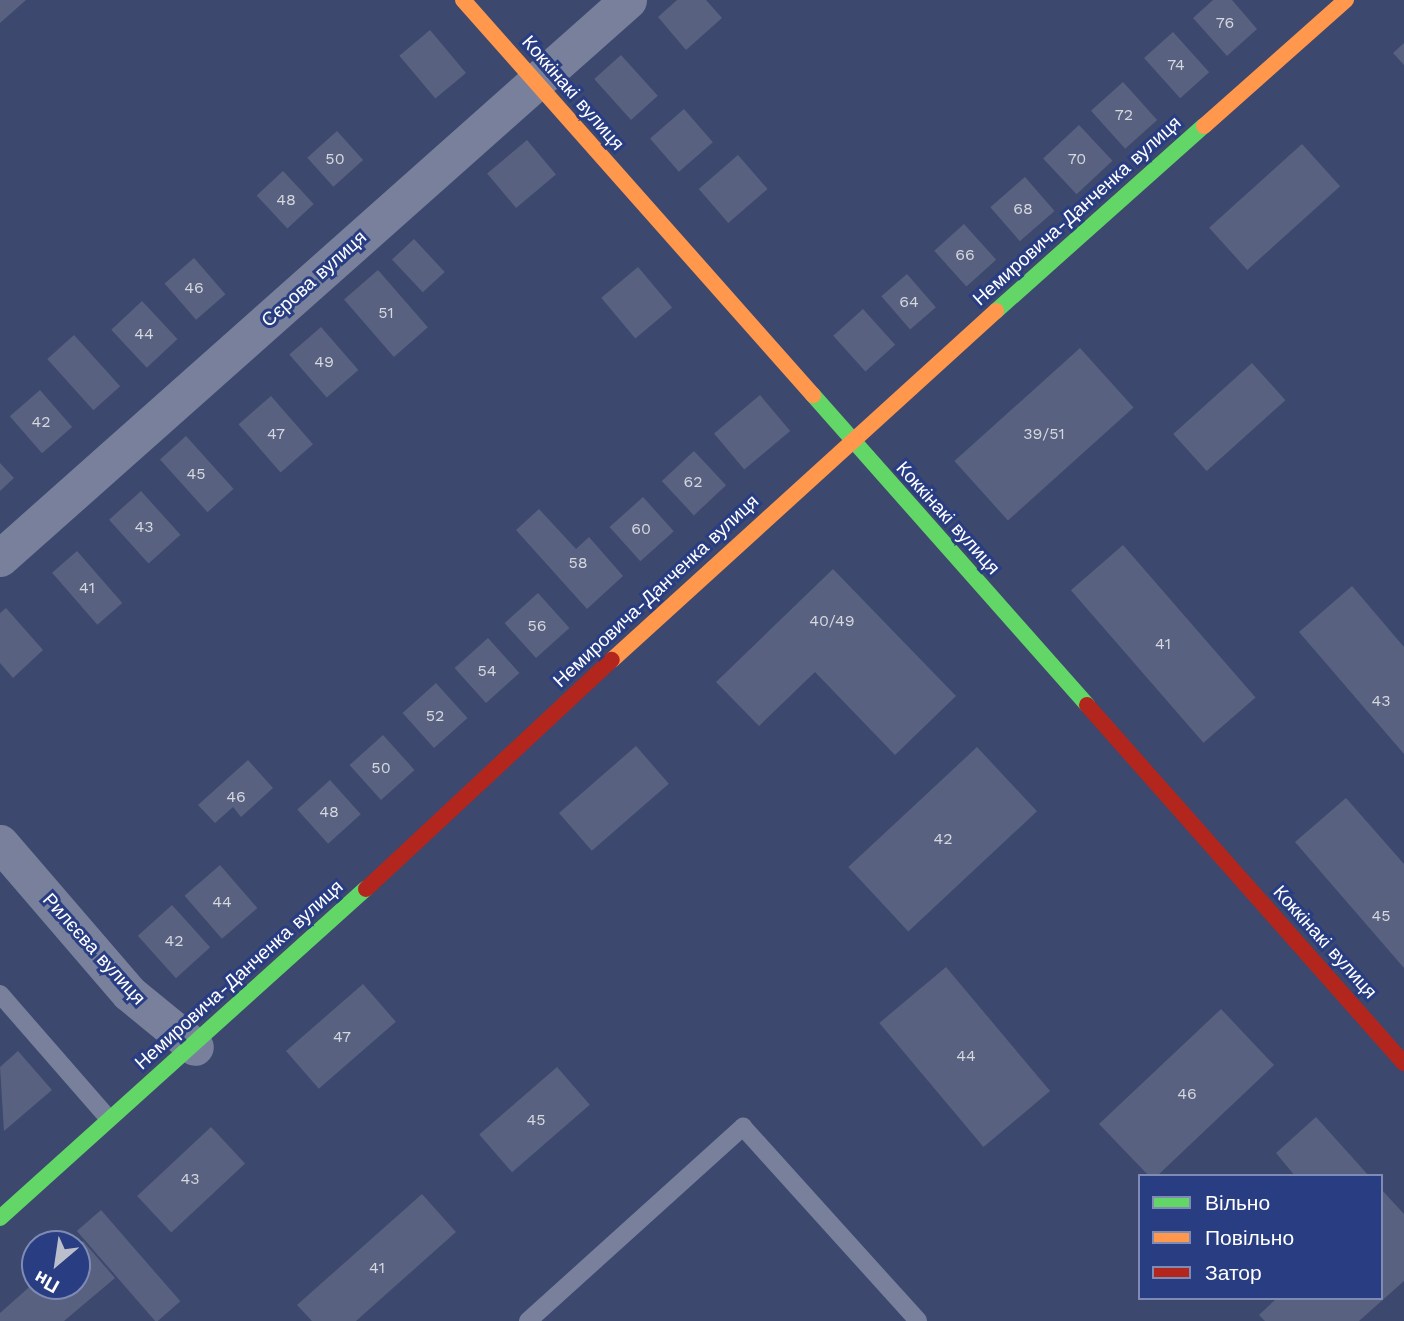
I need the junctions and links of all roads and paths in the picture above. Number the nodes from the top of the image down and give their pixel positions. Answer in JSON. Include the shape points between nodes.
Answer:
{"nodes":[{"id":1,"x":463,"y":0,"type":"edge"},
{"id":2,"x":628,"y":0,"type":"edge"},
{"id":3,"x":1346,"y":0,"type":"edge"},
{"id":4,"x":536,"y":82,"type":"junction"},
{"id":5,"x":850,"y":440,"type":"junction"},
{"id":6,"x":0,"y":558,"type":"edge"},
{"id":7,"x":0,"y":843,"type":"edge"},
{"id":8,"x":0,"y":994,"type":"edge"},
{"id":9,"x":195,"y":1047,"type":"junction"},
{"id":10,"x":1404,"y":1063,"type":"edge"},
{"id":11,"x":108,"y":1118,"type":"junction"},
{"id":12,"x":0,"y":1218,"type":"edge"},
{"id":13,"x":528,"y":1321,"type":"edge"},
{"id":14,"x":918,"y":1321,"type":"edge"}],
"edges":[{"from":1,"to":4,"type":"street","name":"Коккінакі вулиця"},
{"from":2,"to":4,"type":"street","name":"Сєрова вулиця"},
{"from":3,"to":5,"type":"street","name":"Немировича-Данченка вулиця"},
{"from":4,"to":5,"type":"street","name":"Коккінакі вулиця"},
{"from":4,"to":6,"type":"street","name":"Сєрова вулиця"},
{"from":5,"to":9,"type":"street","name":"Немировича-Данченка вулиця"},
{"from":5,"to":10,"type":"street","name":"Коккінакі вулиця"},
{"from":7,"to":9,"type":"street","name":"Рилєєва вулиця","via":[[130,993]]},
{"from":8,"to":11,"type":"lane"},
{"from":9,"to":11,"type":"street","name":"Немировича-Данченка вулиця"},
{"from":11,"to":12,"type":"street","name":"Немировича-Данченка вулиця"},
{"from":13,"to":14,"type":"lane","via":[[743,1127]]}]}
